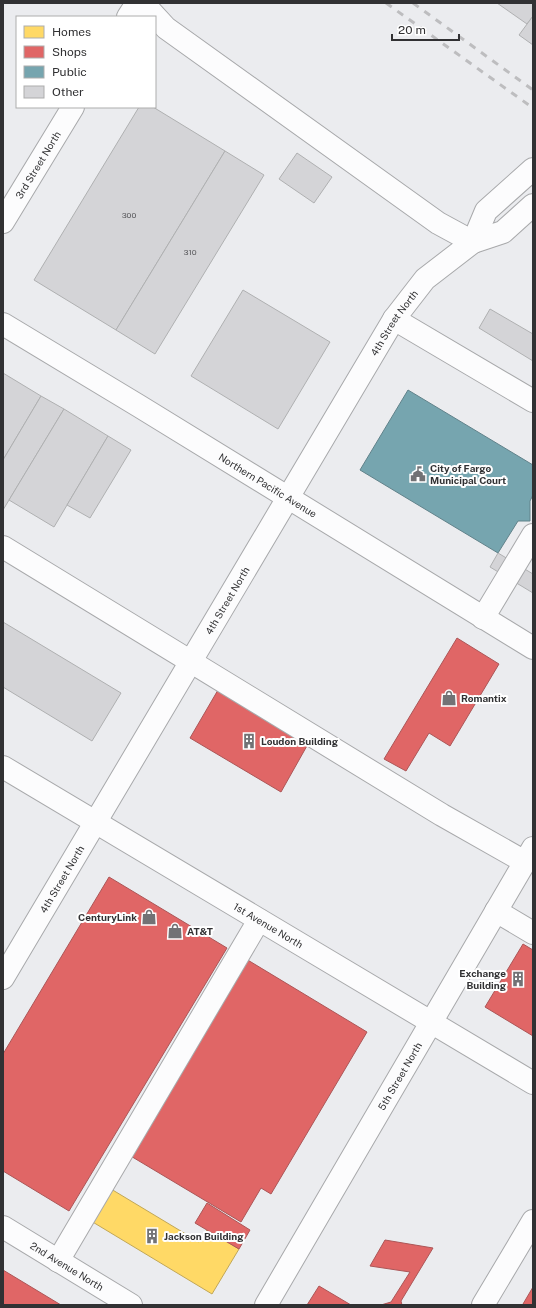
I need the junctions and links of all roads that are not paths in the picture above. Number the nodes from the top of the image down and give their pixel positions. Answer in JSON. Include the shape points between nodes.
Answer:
{"nodes":[{"id":1,"x":136,"y":3,"type":"edge"},
{"id":2,"x":144,"y":3,"type":"edge"},
{"id":3,"x":129,"y":16,"type":"edge"},
{"id":4,"x":155,"y":16,"type":"edge"},
{"id":5,"x":156,"y":17,"type":"edge"},
{"id":6,"x":72,"y":108,"type":"edge"},
{"id":7,"x":533,"y":169,"type":"edge"},
{"id":8,"x":533,"y":205,"type":"edge"},
{"id":9,"x":3,"y":222,"type":"edge"},
{"id":10,"x":473,"y":242,"type":"junction"},
{"id":11,"x":394,"y":319,"type":"junction"},
{"id":12,"x":3,"y":324,"type":"edge"},
{"id":13,"x":533,"y":401,"type":"edge"},
{"id":14,"x":288,"y":498,"type":"junction"},
{"id":15,"x":533,"y":535,"type":"edge"},
{"id":16,"x":3,"y":547,"type":"edge"},
{"id":17,"x":483,"y":618,"type":"junction"},
{"id":18,"x":533,"y":648,"type":"edge"},
{"id":19,"x":191,"y":662,"type":"junction"},
{"id":20,"x":3,"y":767,"type":"edge"},
{"id":21,"x":95,"y":822,"type":"junction"},
{"id":22,"x":529,"y":855,"type":"edge"},
{"id":23,"x":496,"y":911,"type":"junction"},
{"id":24,"x":259,"y":920,"type":"junction"},
{"id":25,"x":533,"y":933,"type":"edge"},
{"id":26,"x":3,"y":978,"type":"edge"},
{"id":27,"x":431,"y":1022,"type":"junction"},
{"id":28,"x":533,"y":1083,"type":"edge"},
{"id":29,"x":533,"y":1221,"type":"edge"},
{"id":30,"x":3,"y":1227,"type":"edge"},
{"id":31,"x":58,"y":1261,"type":"junction"},
{"id":32,"x":131,"y":1305,"type":"edge"},
{"id":33,"x":266,"y":1305,"type":"edge"},
{"id":34,"x":483,"y":1305,"type":"edge"}],
"edges":[{"from":1,"to":3,"type":"street"},
{"from":2,"to":4,"type":"street"},
{"from":5,"to":10,"type":"street","via":[[166,28],[438,223]]},
{"from":6,"to":9,"type":"street","name":"3rd Street North"},
{"from":7,"to":10,"type":"street","name":"4th Street North","via":[[486,211]]},
{"from":8,"to":10,"type":"street","name":"4th Street North","via":[[503,232]]},
{"from":10,"to":11,"type":"street","name":"4th Street North","via":[[425,279]]},
{"from":11,"to":13,"type":"street"},
{"from":11,"to":14,"type":"street","name":"4th Street North"},
{"from":12,"to":14,"type":"street","name":"Northern Pacific Avenue"},
{"from":14,"to":17,"type":"street","name":"Northern Pacific Avenue"},
{"from":14,"to":19,"type":"street","name":"4th Street North"},
{"from":15,"to":17,"type":"street"},
{"from":16,"to":19,"type":"street"},
{"from":17,"to":18,"type":"street","name":"Northern Pacific Avenue"},
{"from":19,"to":21,"type":"street","name":"4th Street North"},
{"from":19,"to":22,"type":"street","via":[[481,838]]},
{"from":20,"to":21,"type":"street","name":"1st Avenue North"},
{"from":21,"to":24,"type":"street","name":"1st Avenue North"},
{"from":21,"to":26,"type":"street","name":"4th Street North"},
{"from":22,"to":23,"type":"street","name":"5th Street North"},
{"from":23,"to":25,"type":"street"},
{"from":23,"to":27,"type":"street","name":"5th Street North"},
{"from":24,"to":27,"type":"street","name":"1st Avenue North"},
{"from":24,"to":31,"type":"street"},
{"from":27,"to":28,"type":"street","name":"1st Avenue North"},
{"from":27,"to":33,"type":"street","name":"5th Street North"},
{"from":29,"to":34,"type":"street"},
{"from":30,"to":31,"type":"street","name":"2nd Avenue North"},
{"from":31,"to":32,"type":"street","name":"2nd Avenue North"}]}
